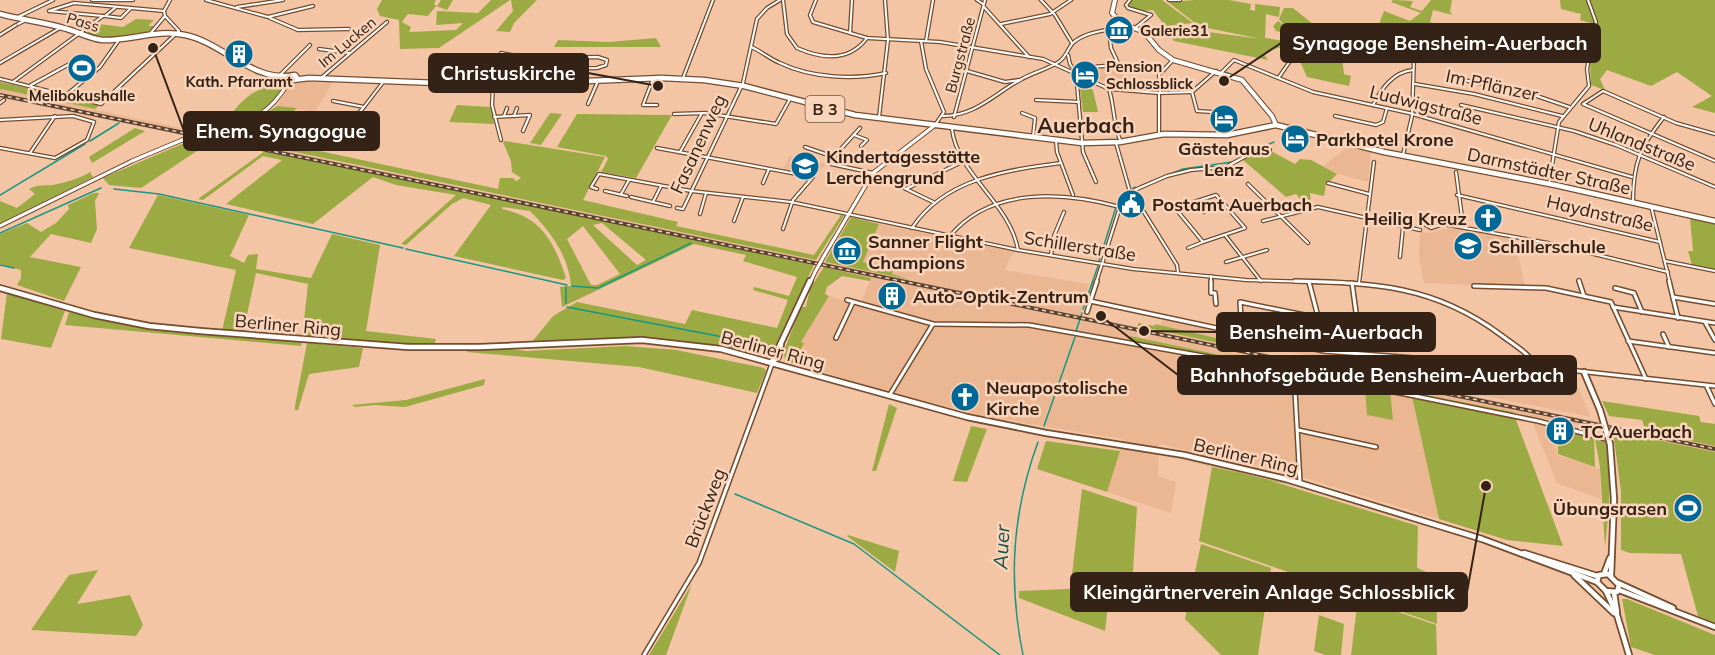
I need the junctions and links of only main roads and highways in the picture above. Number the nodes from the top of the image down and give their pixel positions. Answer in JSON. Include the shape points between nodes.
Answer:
{"nodes":[{"id":1,"x":1115,"y":0,"type":"edge"},
{"id":2,"x":0,"y":14,"type":"edge"},
{"id":3,"x":280,"y":75,"type":"joint"},
{"id":4,"x":288,"y":80,"type":"joint"},
{"id":5,"x":1276,"y":125,"type":"junction"},
{"id":6,"x":1403,"y":155,"type":"joint"},
{"id":7,"x":1549,"y":184,"type":"joint"},
{"id":8,"x":1715,"y":220,"type":"edge"}],
"edges":[{"from":1,"to":5,"type":"main road","via":[[1114,16],[1147,34],[1158,50],[1173,60],[1242,80]]},
{"from":2,"to":3,"type":"main road","name":"Pass","via":[[62,27],[99,40],[178,33],[205,42],[242,64]]},
{"from":3,"to":4,"type":"main road"},
{"from":4,"to":5,"type":"main road","name":"Darmstädter Straße","number":"B 3","via":[[385,79],[493,85],[683,78],[741,86],[879,119],[1082,143],[1119,143],[1159,134],[1219,136]]},
{"from":5,"to":6,"type":"main road","name":"Darmstädter Straße","number":"B 3"},
{"from":6,"to":7,"type":"main road","name":"Darmstädter Straße","number":"B 3"},
{"from":7,"to":8,"type":"main road","name":"Darmstädter Straße","number":"B 3"}]}
